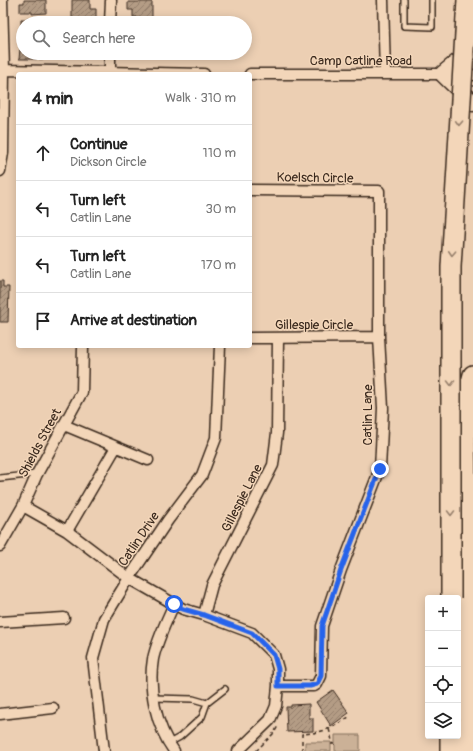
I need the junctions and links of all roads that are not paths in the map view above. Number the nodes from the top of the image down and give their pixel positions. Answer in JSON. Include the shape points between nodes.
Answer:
{"nodes":[{"id":1,"x":2,"y":0,"type":"edge"},
{"id":2,"x":111,"y":0,"type":"edge"},
{"id":3,"x":383,"y":0,"type":"edge"},
{"id":4,"x":404,"y":0,"type":"edge"},
{"id":5,"x":432,"y":0,"type":"edge"},
{"id":6,"x":466,"y":0,"type":"edge"},
{"id":7,"x":110,"y":16,"type":"edge"},
{"id":8,"x":1,"y":21,"type":"edge"},
{"id":9,"x":473,"y":49,"type":"edge"},
{"id":10,"x":110,"y":60,"type":"edge"},
{"id":11,"x":4,"y":70,"type":"junction"},
{"id":12,"x":110,"y":72,"type":"joint"},
{"id":13,"x":252,"y":74,"type":"edge"},
{"id":14,"x":385,"y":74,"type":"junction"},
{"id":15,"x":443,"y":74,"type":"junction"},
{"id":16,"x":473,"y":75,"type":"edge"},
{"id":17,"x":473,"y":103,"type":"edge"},
{"id":18,"x":0,"y":171,"type":"edge"},
{"id":19,"x":252,"y":190,"type":"edge"},
{"id":20,"x":380,"y":191,"type":"joint"},
{"id":21,"x":379,"y":337,"type":"junction"},
{"id":22,"x":252,"y":338,"type":"edge"},
{"id":23,"x":278,"y":338,"type":"junction"},
{"id":24,"x":83,"y":348,"type":"edge"},
{"id":25,"x":220,"y":348,"type":"edge"},
{"id":26,"x":473,"y":375,"type":"edge"},
{"id":27,"x":473,"y":408,"type":"edge"},
{"id":28,"x":64,"y":425,"type":"junction"},
{"id":29,"x":116,"y":446,"type":"junction"},
{"id":30,"x":466,"y":453,"type":"junction"},
{"id":31,"x":148,"y":460,"type":"dead end"},
{"id":32,"x":37,"y":474,"type":"junction"},
{"id":33,"x":0,"y":478,"type":"edge"},
{"id":34,"x":23,"y":506,"type":"junction"},
{"id":35,"x":67,"y":531,"type":"junction"},
{"id":36,"x":0,"y":546,"type":"edge"},
{"id":37,"x":129,"y":578,"type":"junction"},
{"id":38,"x":451,"y":595,"type":"edge"},
{"id":39,"x":174,"y":604,"type":"junction"},
{"id":40,"x":204,"y":615,"type":"junction"},
{"id":41,"x":64,"y":618,"type":"dead end"},
{"id":42,"x":0,"y":622,"type":"edge"},
{"id":43,"x":278,"y":686,"type":"junction"},
{"id":44,"x":225,"y":689,"type":"dead end"},
{"id":45,"x":154,"y":698,"type":"junction"},
{"id":46,"x":207,"y":703,"type":"junction"},
{"id":47,"x":53,"y":708,"type":"dead end"},
{"id":48,"x":0,"y":714,"type":"edge"},
{"id":49,"x":450,"y":739,"type":"edge"},
{"id":50,"x":171,"y":747,"type":"edge"},
{"id":51,"x":104,"y":751,"type":"edge"},
{"id":52,"x":238,"y":751,"type":"edge"},
{"id":53,"x":450,"y":751,"type":"edge"},
{"id":54,"x":469,"y":751,"type":"edge"}],
"edges":[{"from":1,"to":8,"type":"street"},
{"from":2,"to":7,"type":"street"},
{"from":3,"to":14,"type":"street"},
{"from":4,"to":5,"type":"lane","via":[[404,26],[432,26]]},
{"from":6,"to":38,"type":"highway","one_way":true,"bridge":true,"via":[[451,267]]},
{"from":8,"to":11,"type":"street"},
{"from":9,"to":15,"type":"main road"},
{"from":10,"to":12,"type":"street"},
{"from":11,"to":12,"type":"street"},
{"from":11,"to":18,"type":"street","via":[[3,153]]},
{"from":13,"to":14,"type":"street","name":"Camp Catline Road"},
{"from":14,"to":15,"type":"street","name":"Camp Catline Road"},
{"from":15,"to":16,"type":"street","name":"Camp Catline Road"},
{"from":15,"to":17,"type":"main road"},
{"from":19,"to":20,"type":"street","name":"Koelsch Circle"},
{"from":20,"to":21,"type":"street","name":"Catlin Lane"},
{"from":21,"to":23,"type":"street","name":"Gillespie Circle"},
{"from":21,"to":43,"type":"street","name":"Catlin Lane","via":[[382,408],[380,469],[322,626],[321,676],[314,686]]},
{"from":22,"to":23,"type":"street","name":"Gillespie Circle"},
{"from":23,"to":40,"type":"street","name":"Gillespie Lane","via":[[277,433],[272,465],[212,585]]},
{"from":24,"to":28,"type":"street","name":"Shields Street","via":[[82,392]]},
{"from":25,"to":37,"type":"street","name":"Catlin Drive","via":[[216,438],[202,475]]},
{"from":26,"to":30,"type":"highway","via":[[466,402]]},
{"from":27,"to":30,"type":"highway"},
{"from":28,"to":29,"type":"street"},
{"from":28,"to":32,"type":"street","name":"Shields Street"},
{"from":29,"to":31,"type":"street"},
{"from":29,"to":35,"type":"street"},
{"from":30,"to":54,"type":"highway"},
{"from":32,"to":33,"type":"lane"},
{"from":32,"to":34,"type":"street","name":"Shields Street"},
{"from":34,"to":35,"type":"street"},
{"from":34,"to":36,"type":"street","name":"Shields Street"},
{"from":35,"to":37,"type":"street"},
{"from":37,"to":39,"type":"street"},
{"from":37,"to":51,"type":"street","name":"Catlin Drive","via":[[104,619],[93,658]]},
{"from":39,"to":40,"type":"street"},
{"from":39,"to":45,"type":"street","via":[[160,635],[153,659]]},
{"from":40,"to":43,"type":"street","via":[[252,633],[274,655],[278,669]]},
{"from":41,"to":42,"type":"street"},
{"from":43,"to":52,"type":"street","via":[[276,706],[270,720]]},
{"from":44,"to":46,"type":"lane"},
{"from":45,"to":46,"type":"lane","via":[[193,699]]},
{"from":45,"to":50,"type":"street","via":[[161,730]]},
{"from":46,"to":50,"type":"lane","via":[[202,717]]},
{"from":47,"to":48,"type":"street"},
{"from":49,"to":53,"type":"highway"}]}
